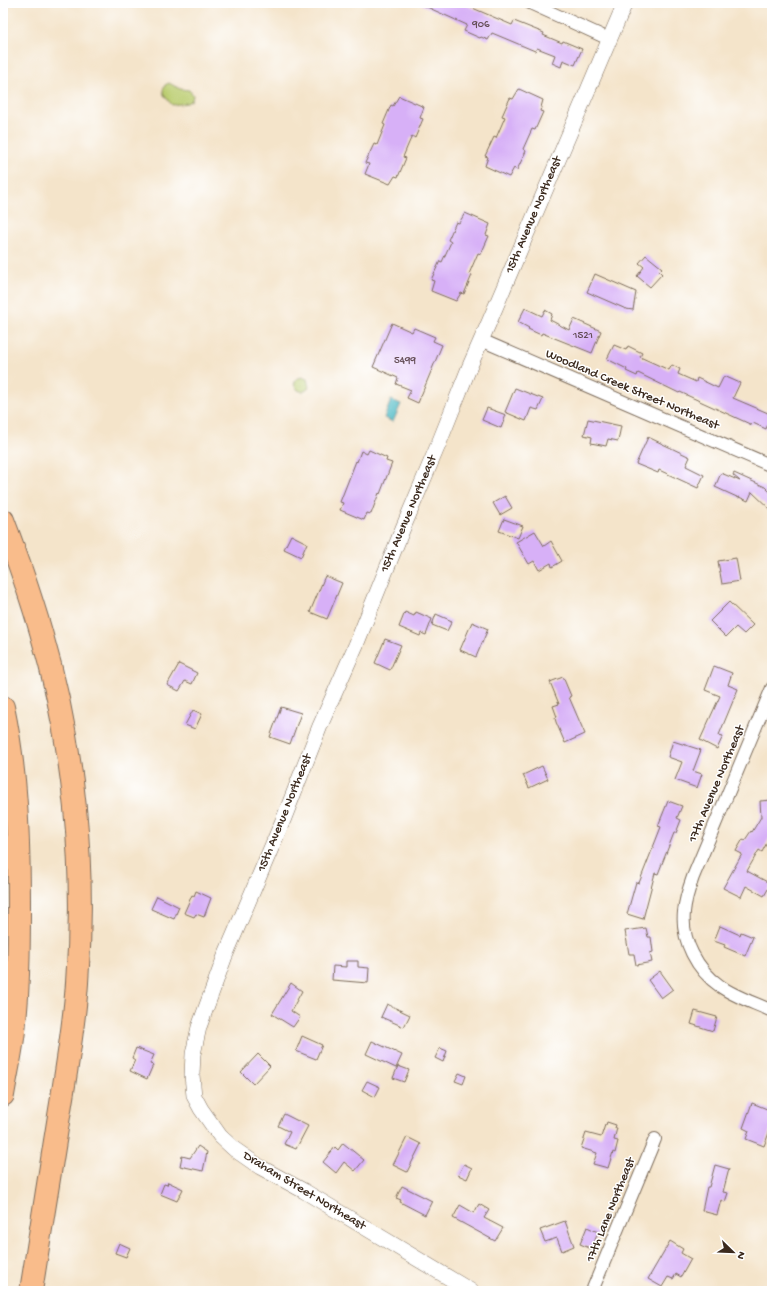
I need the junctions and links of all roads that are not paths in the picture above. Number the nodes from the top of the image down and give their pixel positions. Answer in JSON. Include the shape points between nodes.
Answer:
{"nodes":[{"id":1,"x":530,"y":3,"type":"edge"},
{"id":2,"x":625,"y":3,"type":"edge"},
{"id":3,"x":609,"y":39,"type":"junction"},
{"id":4,"x":481,"y":340,"type":"junction"},
{"id":5,"x":772,"y":466,"type":"edge"},
{"id":6,"x":3,"y":520,"type":"edge"},
{"id":7,"x":772,"y":688,"type":"edge"},
{"id":8,"x":3,"y":707,"type":"edge"},
{"id":9,"x":772,"y":1011,"type":"edge"},
{"id":10,"x":199,"y":1027,"type":"joint"},
{"id":11,"x":3,"y":1095,"type":"edge"},
{"id":12,"x":655,"y":1139,"type":"dead end"},
{"id":13,"x":31,"y":1291,"type":"edge"},
{"id":14,"x":471,"y":1291,"type":"edge"},
{"id":15,"x":592,"y":1291,"type":"edge"}],
"edges":[{"from":1,"to":3,"type":"street"},
{"from":2,"to":3,"type":"street","name":"15th Avenue Northeast"},
{"from":3,"to":4,"type":"street","name":"15th Avenue Northeast"},
{"from":4,"to":5,"type":"street","name":"Woodland Creek Street Northeast"},
{"from":4,"to":10,"type":"street","name":"15th Avenue Northeast","via":[[225,956]]},
{"from":6,"to":13,"type":"highway","via":[[42,633],[62,718],[74,805],[80,893],[73,1027]]},
{"from":7,"to":9,"type":"street","name":"17th Avenue Northeast","via":[[693,877],[684,913],[686,938],[701,968],[721,987]]},
{"from":8,"to":11,"type":"highway","via":[[13,762],[19,887],[15,1022]]},
{"from":10,"to":14,"type":"street","name":"Draham Street Northeast","via":[[193,1054],[194,1096],[220,1136],[260,1167]]},
{"from":12,"to":15,"type":"street","name":"17th Lane Northeast"}]}
